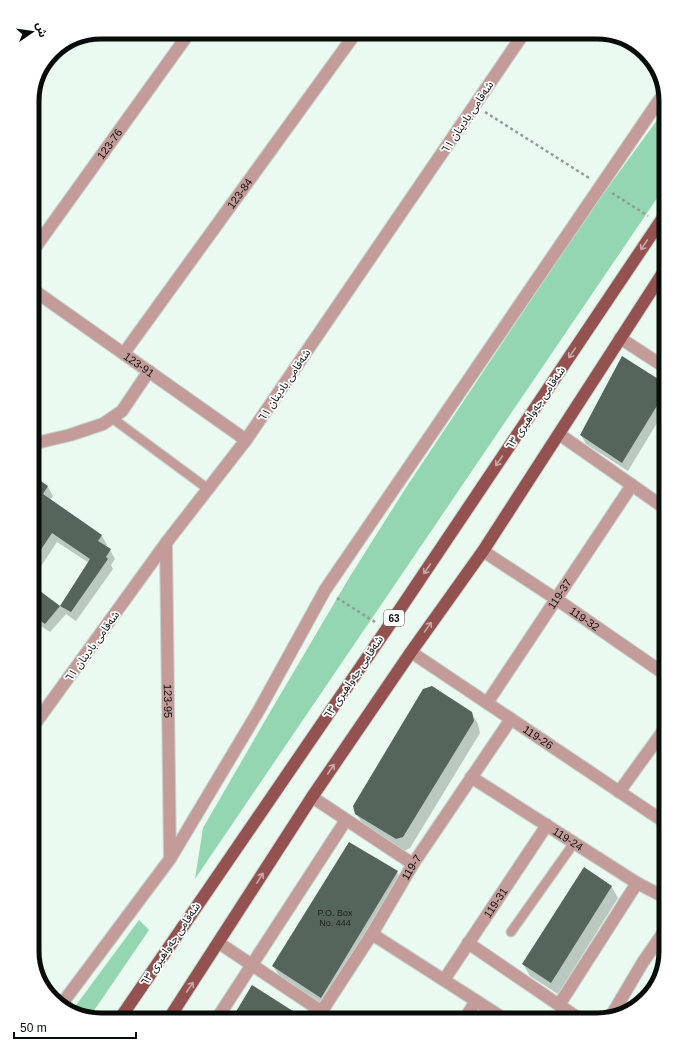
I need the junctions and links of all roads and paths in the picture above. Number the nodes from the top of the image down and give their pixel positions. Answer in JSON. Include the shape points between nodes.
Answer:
{"nodes":[{"id":1,"x":185,"y":39,"type":"edge"},
{"id":2,"x":351,"y":39,"type":"edge"},
{"id":3,"x":520,"y":39,"type":"edge"},
{"id":4,"x":659,"y":100,"type":"edge"},
{"id":5,"x":475,"y":105,"type":"junction"},
{"id":6,"x":601,"y":186,"type":"junction"},
{"id":7,"x":659,"y":216,"type":"edge"},
{"id":8,"x":659,"y":224,"type":"edge"},
{"id":9,"x":39,"y":242,"type":"edge"},
{"id":10,"x":659,"y":279,"type":"edge"},
{"id":11,"x":39,"y":294,"type":"edge"},
{"id":12,"x":620,"y":338,"type":"junction"},
{"id":13,"x":124,"y":353,"type":"junction"},
{"id":14,"x":659,"y":363,"type":"edge"},
{"id":15,"x":149,"y":371,"type":"junction"},
{"id":16,"x":112,"y":418,"type":"junction"},
{"id":17,"x":559,"y":434,"type":"junction"},
{"id":18,"x":246,"y":440,"type":"junction"},
{"id":19,"x":39,"y":442,"type":"edge"},
{"id":20,"x":632,"y":485,"type":"junction"},
{"id":21,"x":208,"y":489,"type":"junction"},
{"id":22,"x":659,"y":504,"type":"edge"},
{"id":23,"x":166,"y":543,"type":"junction"},
{"id":24,"x":483,"y":551,"type":"junction"},
{"id":25,"x":325,"y":590,"type":"junction"},
{"id":26,"x":556,"y":599,"type":"junction"},
{"id":27,"x":386,"y":630,"type":"junction"},
{"id":28,"x":411,"y":652,"type":"junction"},
{"id":29,"x":659,"y":670,"type":"edge"},
{"id":30,"x":487,"y":703,"type":"junction"},
{"id":31,"x":39,"y":718,"type":"edge"},
{"id":32,"x":511,"y":719,"type":"junction"},
{"id":33,"x":659,"y":737,"type":"edge"},
{"id":34,"x":471,"y":778,"type":"junction"},
{"id":35,"x":619,"y":792,"type":"junction"},
{"id":36,"x":312,"y":797,"type":"junction"},
{"id":37,"x":659,"y":818,"type":"edge"},
{"id":38,"x":346,"y":820,"type":"junction"},
{"id":39,"x":547,"y":825,"type":"junction"},
{"id":40,"x":574,"y":842,"type":"junction"},
{"id":41,"x":170,"y":859,"type":"junction"},
{"id":42,"x":413,"y":864,"type":"junction"},
{"id":43,"x":637,"y":883,"type":"junction"},
{"id":44,"x":659,"y":894,"type":"edge"},
{"id":45,"x":511,"y":932,"type":"dead end"},
{"id":46,"x":372,"y":934,"type":"junction"},
{"id":47,"x":659,"y":939,"type":"edge"},
{"id":48,"x":219,"y":943,"type":"junction"},
{"id":49,"x":468,"y":943,"type":"junction"},
{"id":50,"x":252,"y":965,"type":"junction"},
{"id":51,"x":444,"y":980,"type":"junction"},
{"id":52,"x":64,"y":1001,"type":"edge"},
{"id":53,"x":476,"y":1001,"type":"junction"},
{"id":54,"x":559,"y":1005,"type":"junction"},
{"id":55,"x":614,"y":1011,"type":"edge"},
{"id":56,"x":124,"y":1013,"type":"edge"},
{"id":57,"x":173,"y":1013,"type":"edge"},
{"id":58,"x":221,"y":1013,"type":"edge"},
{"id":59,"x":315,"y":1013,"type":"edge"},
{"id":60,"x":321,"y":1013,"type":"edge"},
{"id":61,"x":468,"y":1013,"type":"edge"},
{"id":62,"x":495,"y":1013,"type":"edge"},
{"id":63,"x":571,"y":1013,"type":"edge"}],
"edges":[{"from":1,"to":9,"type":"street","name":"123-76"},
{"from":2,"to":13,"type":"street","name":"123-84"},
{"from":3,"to":5,"type":"street","name":"شەقامی بادینان ٦١"},
{"from":4,"to":6,"type":"street"},
{"from":5,"to":6,"type":"path"},
{"from":5,"to":18,"type":"street","name":"شەقامی بادینان ٦١"},
{"from":6,"to":7,"type":"path"},
{"from":6,"to":25,"type":"street"},
{"from":8,"to":27,"type":"main road","name":"شەقامی جەواهیری ٦٣","number":"63","one_way":true},
{"from":10,"to":12,"type":"main road"},
{"from":11,"to":13,"type":"street","name":"123-91"},
{"from":12,"to":14,"type":"street"},
{"from":12,"to":17,"type":"main road"},
{"from":13,"to":15,"type":"street","name":"123-91"},
{"from":15,"to":16,"type":"street","via":[[122,411]]},
{"from":15,"to":18,"type":"street","name":"123-91"},
{"from":16,"to":19,"type":"street","via":[[103,424]]},
{"from":16,"to":21,"type":"lane"},
{"from":17,"to":20,"type":"street"},
{"from":17,"to":24,"type":"main road"},
{"from":18,"to":21,"type":"street","name":"شەقامی بادینان ٦١"},
{"from":20,"to":22,"type":"street"},
{"from":20,"to":26,"type":"street","name":"119-37"},
{"from":21,"to":23,"type":"street","name":"شەقامی بادینان ٦١"},
{"from":23,"to":31,"type":"street","name":"شەقامی بادینان ٦١"},
{"from":23,"to":41,"type":"street","name":"123-95"},
{"from":24,"to":26,"type":"street","name":"119-32"},
{"from":28,"to":24,"type":"main road","one_way":true},
{"from":25,"to":27,"type":"path"},
{"from":25,"to":41,"type":"street","via":[[259,710]]},
{"from":26,"to":29,"type":"street","name":"119-32"},
{"from":26,"to":30,"type":"street","name":"119-37"},
{"from":27,"to":56,"type":"main road","name":"شەقامی جەواهیری ٦٣","number":"63"},
{"from":28,"to":30,"type":"street","name":"119-26"},
{"from":36,"to":28,"type":"main road","one_way":true},
{"from":30,"to":32,"type":"street","name":"119-26"},
{"from":32,"to":34,"type":"street","name":"119-7"},
{"from":32,"to":35,"type":"street","name":"119-26"},
{"from":33,"to":35,"type":"street"},
{"from":34,"to":39,"type":"street","name":"119-24"},
{"from":34,"to":42,"type":"street","name":"119-7"},
{"from":35,"to":37,"type":"street","name":"119-26"},
{"from":36,"to":38,"type":"street"},
{"from":48,"to":36,"type":"main road","one_way":true},
{"from":38,"to":42,"type":"street"},
{"from":38,"to":50,"type":"street"},
{"from":39,"to":40,"type":"street","name":"119-24"},
{"from":39,"to":49,"type":"street","name":"119-31"},
{"from":40,"to":43,"type":"street","name":"119-24"},
{"from":40,"to":45,"type":"lane"},
{"from":41,"to":52,"type":"street"},
{"from":42,"to":46,"type":"street","name":"119-7"},
{"from":43,"to":44,"type":"street","name":"119-24"},
{"from":43,"to":54,"type":"street"},
{"from":46,"to":51,"type":"street"},
{"from":46,"to":60,"type":"street","name":"119-7"},
{"from":47,"to":55,"type":"street"},
{"from":48,"to":50,"type":"street"},
{"from":57,"to":48,"type":"main road","one_way":true},
{"from":49,"to":51,"type":"street","name":"119-31"},
{"from":49,"to":54,"type":"street"},
{"from":50,"to":58,"type":"street"},
{"from":50,"to":59,"type":"street"},
{"from":51,"to":53,"type":"street"},
{"from":53,"to":61,"type":"street"},
{"from":53,"to":62,"type":"street"},
{"from":54,"to":63,"type":"street"}]}
